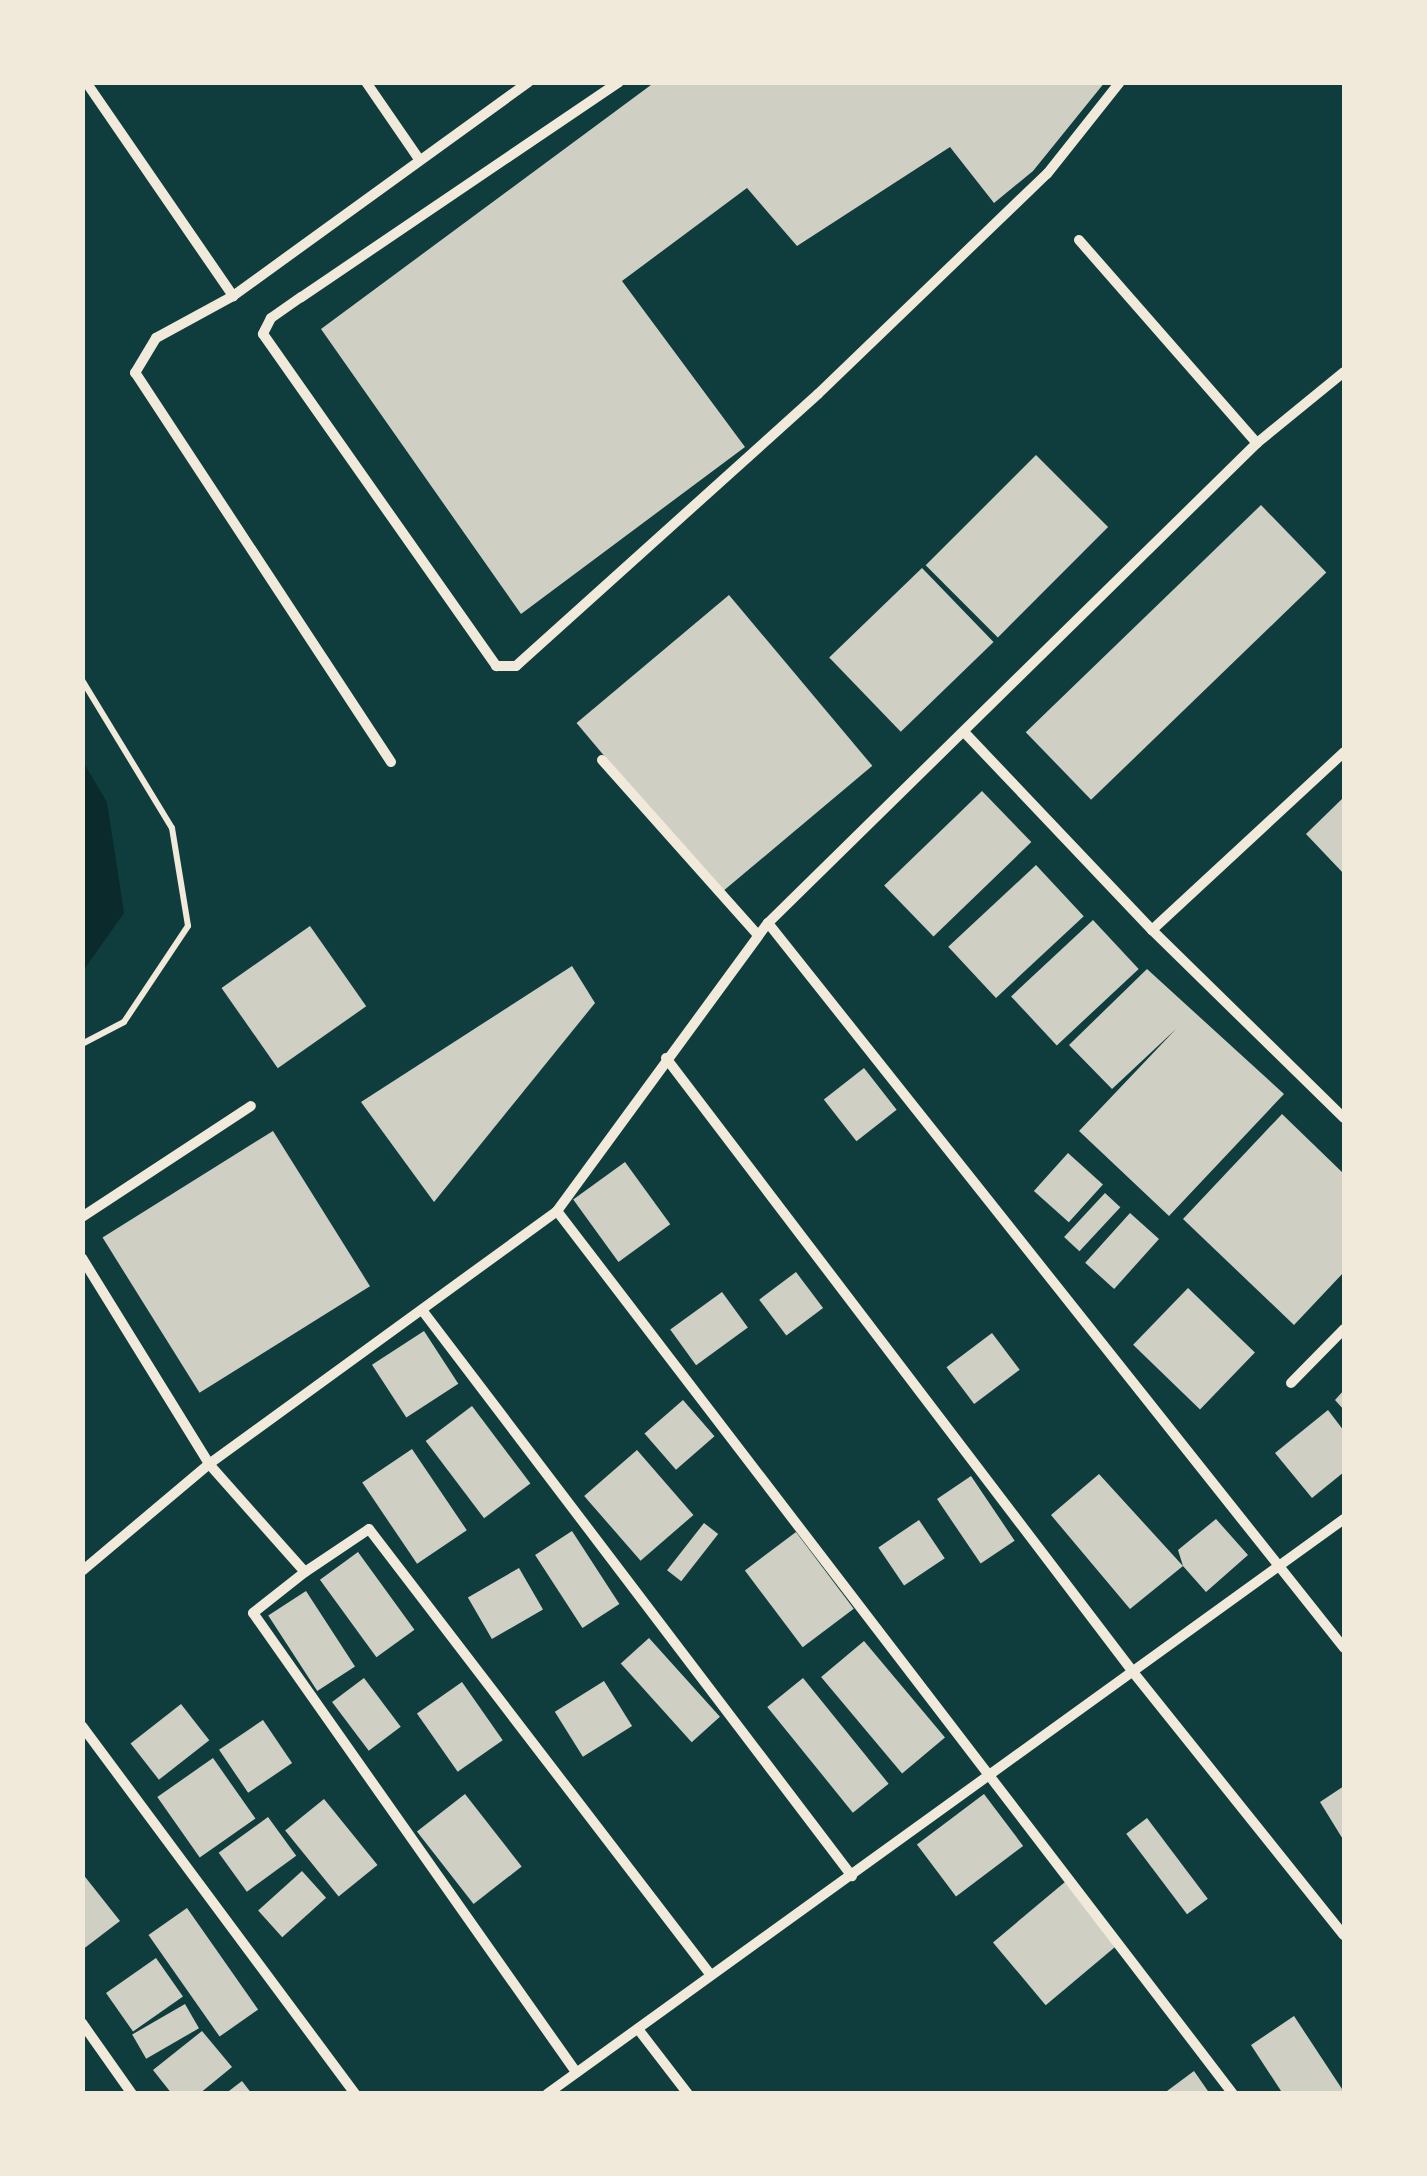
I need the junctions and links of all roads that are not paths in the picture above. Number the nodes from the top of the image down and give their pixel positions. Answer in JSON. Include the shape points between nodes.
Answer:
{"nodes":[{"id":1,"x":86,"y":82,"type":"edge"},
{"id":2,"x":366,"y":82,"type":"edge"},
{"id":3,"x":529,"y":82,"type":"edge"},
{"id":4,"x":619,"y":82,"type":"edge"},
{"id":5,"x":1120,"y":82,"type":"edge"},
{"id":6,"x":419,"y":159,"type":"junction"},
{"id":7,"x":1079,"y":240,"type":"dead end"},
{"id":8,"x":233,"y":296,"type":"junction"},
{"id":9,"x":1344,"y":372,"type":"edge"},
{"id":10,"x":1257,"y":443,"type":"junction"},
{"id":11,"x":965,"y":733,"type":"junction"},
{"id":12,"x":1344,"y":752,"type":"edge"},
{"id":13,"x":602,"y":760,"type":"dead end"},
{"id":14,"x":391,"y":762,"type":"dead end"},
{"id":15,"x":768,"y":923,"type":"junction"},
{"id":16,"x":1152,"y":930,"type":"junction"},
{"id":17,"x":758,"y":935,"type":"junction"},
{"id":18,"x":666,"y":1058,"type":"junction"},
{"id":19,"x":250,"y":1106,"type":"dead end"},
{"id":20,"x":1344,"y":1118,"type":"edge"},
{"id":21,"x":557,"y":1211,"type":"junction"},
{"id":22,"x":82,"y":1218,"type":"edge"},
{"id":23,"x":82,"y":1258,"type":"edge"},
{"id":24,"x":422,"y":1310,"type":"junction"},
{"id":25,"x":1344,"y":1330,"type":"edge"},
{"id":26,"x":1291,"y":1383,"type":"dead end"},
{"id":27,"x":209,"y":1464,"type":"junction"},
{"id":28,"x":1344,"y":1519,"type":"edge"},
{"id":29,"x":1282,"y":1568,"type":"junction"},
{"id":30,"x":82,"y":1571,"type":"edge"},
{"id":31,"x":305,"y":1572,"type":"junction"},
{"id":32,"x":1344,"y":1648,"type":"edge"},
{"id":33,"x":1133,"y":1672,"type":"junction"},
{"id":34,"x":82,"y":1726,"type":"edge"},
{"id":35,"x":992,"y":1773,"type":"junction"},
{"id":36,"x":852,"y":1876,"type":"junction"},
{"id":37,"x":1344,"y":1935,"type":"edge"},
{"id":38,"x":710,"y":1974,"type":"junction"},
{"id":39,"x":82,"y":2023,"type":"edge"},
{"id":40,"x":638,"y":2029,"type":"junction"},
{"id":41,"x":576,"y":2072,"type":"junction"},
{"id":42,"x":132,"y":2094,"type":"edge"},
{"id":43,"x":354,"y":2094,"type":"edge"},
{"id":44,"x":547,"y":2094,"type":"edge"},
{"id":45,"x":688,"y":2094,"type":"edge"},
{"id":46,"x":1233,"y":2094,"type":"edge"}],
"edges":[{"from":1,"to":8,"type":"street"},
{"from":2,"to":6,"type":"street"},
{"from":3,"to":6,"type":"street"},
{"from":4,"to":5,"type":"street","via":[[300,296],[270,318],[263,334],[496,666],[516,666],[818,394],[1047,174]]},
{"from":6,"to":8,"type":"street"},
{"from":7,"to":10,"type":"street"},
{"from":8,"to":14,"type":"street","via":[[144,351],[135,372],[140,390]]},
{"from":9,"to":10,"type":"street"},
{"from":10,"to":11,"type":"street"},
{"from":11,"to":15,"type":"street"},
{"from":11,"to":16,"type":"street"},
{"from":12,"to":16,"type":"street"},
{"from":13,"to":17,"type":"street"},
{"from":15,"to":17,"type":"street"},
{"from":15,"to":29,"type":"street"},
{"from":16,"to":20,"type":"street"},
{"from":17,"to":18,"type":"street"},
{"from":18,"to":21,"type":"street"},
{"from":18,"to":33,"type":"street"},
{"from":19,"to":22,"type":"street"},
{"from":21,"to":24,"type":"street"},
{"from":21,"to":35,"type":"street"},
{"from":23,"to":27,"type":"street"},
{"from":24,"to":27,"type":"street"},
{"from":24,"to":36,"type":"street"},
{"from":25,"to":26,"type":"street"},
{"from":27,"to":30,"type":"street"},
{"from":27,"to":31,"type":"street"},
{"from":28,"to":29,"type":"street"},
{"from":29,"to":32,"type":"street"},
{"from":29,"to":33,"type":"street"},
{"from":31,"to":38,"type":"street","via":[[369,1530]]},
{"from":31,"to":41,"type":"street","via":[[253,1613]]},
{"from":33,"to":35,"type":"street"},
{"from":33,"to":37,"type":"street"},
{"from":34,"to":43,"type":"street"},
{"from":35,"to":36,"type":"street"},
{"from":35,"to":46,"type":"street"},
{"from":36,"to":38,"type":"street"},
{"from":38,"to":40,"type":"street"},
{"from":39,"to":42,"type":"street"},
{"from":40,"to":41,"type":"street"},
{"from":40,"to":45,"type":"street"},
{"from":41,"to":44,"type":"street"}]}
